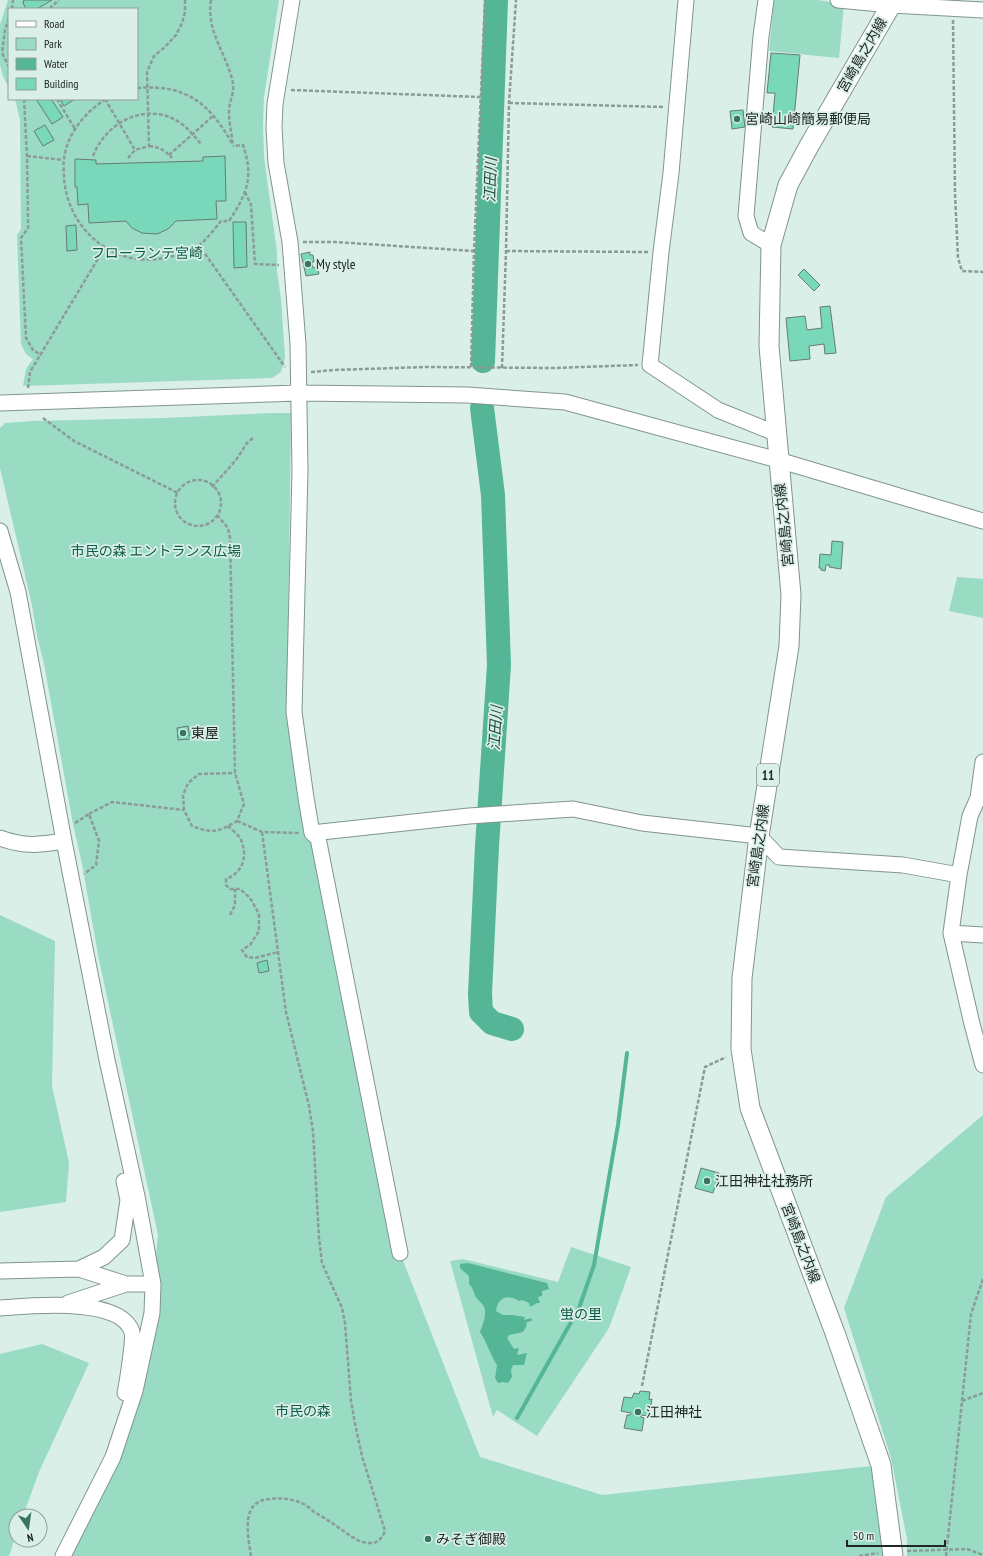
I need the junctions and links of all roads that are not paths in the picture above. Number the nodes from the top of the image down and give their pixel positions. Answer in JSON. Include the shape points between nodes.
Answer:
{"nodes":[{"id":1,"x":292,"y":0,"type":"edge"},
{"id":2,"x":686,"y":0,"type":"edge"},
{"id":3,"x":766,"y":0,"type":"edge"},
{"id":4,"x":838,"y":0,"type":"edge"},
{"id":5,"x":892,"y":3,"type":"edge"},
{"id":6,"x":983,"y":10,"type":"edge"},
{"id":7,"x":771,"y":245,"type":"junction"},
{"id":8,"x":298,"y":393,"type":"junction"},
{"id":9,"x":0,"y":403,"type":"edge"},
{"id":10,"x":775,"y":433,"type":"junction"},
{"id":11,"x":778,"y":460,"type":"junction"},
{"id":12,"x":983,"y":521,"type":"edge"},
{"id":13,"x":0,"y":531,"type":"edge"},
{"id":14,"x":983,"y":762,"type":"edge"},
{"id":15,"x":312,"y":833,"type":"junction"},
{"id":16,"x":758,"y":836,"type":"junction"},
{"id":17,"x":0,"y":838,"type":"edge"},
{"id":18,"x":64,"y":841,"type":"junction"},
{"id":19,"x":959,"y":876,"type":"junction"},
{"id":20,"x":951,"y":933,"type":"junction"},
{"id":21,"x":983,"y":935,"type":"edge"},
{"id":22,"x":983,"y":1065,"type":"edge"},
{"id":23,"x":126,"y":1145,"type":"junction"},
{"id":24,"x":400,"y":1253,"type":"dead end"},
{"id":25,"x":79,"y":1269,"type":"junction"},
{"id":26,"x":0,"y":1271,"type":"edge"},
{"id":27,"x":19,"y":1271,"type":"junction"},
{"id":28,"x":0,"y":1282,"type":"edge"},
{"id":29,"x":126,"y":1284,"type":"junction"},
{"id":30,"x":153,"y":1284,"type":"junction"},
{"id":31,"x":0,"y":1301,"type":"edge"},
{"id":32,"x":63,"y":1305,"type":"junction"},
{"id":33,"x":113,"y":1457,"type":"junction"},
{"id":34,"x":892,"y":1554,"type":"edge"},
{"id":35,"x":63,"y":1556,"type":"edge"}],
"edges":[{"from":1,"to":8,"type":"street","via":[[277,89],[274,127],[276,163],[290,242],[298,344],[292,371]]},
{"from":2,"to":10,"type":"street","via":[[671,173],[650,365],[718,410]]},
{"from":3,"to":7,"type":"street","via":[[746,216],[751,232]]},
{"from":4,"to":5,"type":"street"},
{"from":5,"to":6,"type":"street"},
{"from":5,"to":7,"type":"main road","name":"宮崎島之内線","number":"11","via":[[788,186]]},
{"from":7,"to":10,"type":"main road","name":"宮崎島之内線","number":"11","via":[[769,346]]},
{"from":8,"to":9,"type":"street"},
{"from":8,"to":11,"type":"street","via":[[467,395],[565,402]]},
{"from":8,"to":15,"type":"street","via":[[300,471],[294,712]]},
{"from":10,"to":11,"type":"main road","name":"宮崎島之内線","number":"11"},
{"from":11,"to":12,"type":"street"},
{"from":11,"to":16,"type":"main road","name":"宮崎島之内線","number":"11","via":[[791,595],[789,646]]},
{"from":13,"to":18,"type":"street","via":[[18,592]]},
{"from":14,"to":19,"type":"street","via":[[978,798],[970,816]]},
{"from":15,"to":16,"type":"street","via":[[469,816],[573,809],[642,823]]},
{"from":15,"to":24,"type":"street","via":[[318,838]]},
{"from":16,"to":19,"type":"street","via":[[779,857],[904,865]]},
{"from":16,"to":34,"type":"main road","name":"宮崎島之内線","number":"11","via":[[742,978],[741,1050],[750,1108],[835,1333],[881,1465]]},
{"from":17,"to":18,"type":"street","via":[[32,846]]},
{"from":18,"to":23,"type":"street"},
{"from":19,"to":20,"type":"street"},
{"from":20,"to":21,"type":"street"},
{"from":20,"to":22,"type":"street"},
{"from":23,"to":25,"type":"street","via":[[120,1163],[128,1200],[122,1240],[104,1257]]},
{"from":23,"to":30,"type":"street"},
{"from":25,"to":27,"type":"street"},
{"from":25,"to":29,"type":"street"},
{"from":26,"to":27,"type":"street"},
{"from":27,"to":28,"type":"street","via":[[11,1278]]},
{"from":29,"to":30,"type":"street"},
{"from":29,"to":32,"type":"street"},
{"from":30,"to":33,"type":"street","via":[[152,1313],[135,1391]]},
{"from":31,"to":32,"type":"street","via":[[21,1306]]},
{"from":32,"to":33,"type":"street","via":[[103,1309],[122,1318],[132,1332],[127,1381]]},
{"from":33,"to":35,"type":"street"}]}
